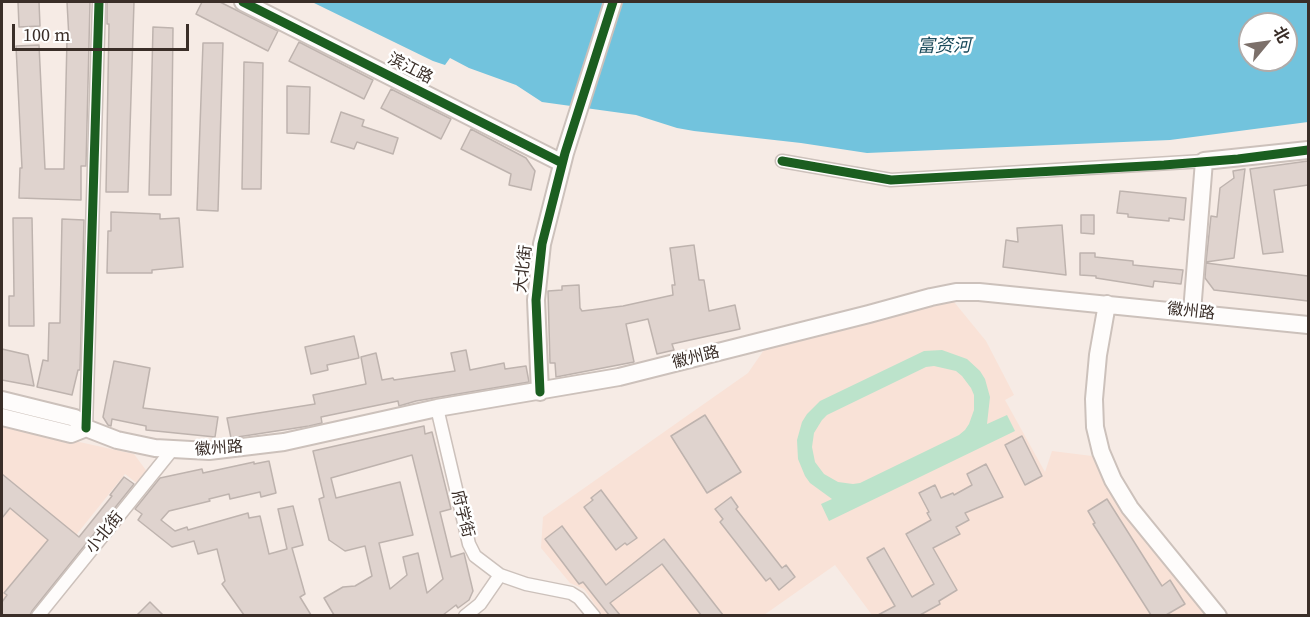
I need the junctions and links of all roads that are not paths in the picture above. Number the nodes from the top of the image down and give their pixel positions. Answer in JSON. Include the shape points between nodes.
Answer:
{"nodes":[{"id":1,"x":99,"y":2,"type":"edge"},
{"id":2,"x":243,"y":2,"type":"edge"},
{"id":3,"x":613,"y":2,"type":"edge"},
{"id":4,"x":1308,"y":150,"type":"edge"},
{"id":5,"x":563,"y":158,"type":"junction"},
{"id":6,"x":1204,"y":161,"type":"junction"},
{"id":7,"x":782,"y":162,"type":"dead end"},
{"id":8,"x":1107,"y":304,"type":"junction"},
{"id":9,"x":1192,"y":312,"type":"junction"},
{"id":10,"x":1308,"y":325,"type":"edge"},
{"id":11,"x":540,"y":392,"type":"junction"},
{"id":12,"x":2,"y":400,"type":"edge"},
{"id":13,"x":436,"y":408,"type":"junction"},
{"id":14,"x":2,"y":417,"type":"edge"},
{"id":15,"x":86,"y":428,"type":"junction"},
{"id":16,"x":172,"y":450,"type":"junction"},
{"id":17,"x":500,"y":575,"type":"junction"},
{"id":18,"x":38,"y":615,"type":"edge"},
{"id":19,"x":465,"y":615,"type":"edge"},
{"id":20,"x":594,"y":615,"type":"edge"},
{"id":21,"x":1218,"y":615,"type":"edge"}],
"edges":[{"from":1,"to":15,"type":"street"},
{"from":2,"to":5,"type":"main road","name":"滨江路"},
{"from":3,"to":5,"type":"main road","name":"大北街"},
{"from":4,"to":6,"type":"main road"},
{"from":5,"to":11,"type":"main road","name":"大北街","via":[[538,266]]},
{"from":6,"to":7,"type":"street","via":[[891,180]]},
{"from":6,"to":9,"type":"main road"},
{"from":8,"to":9,"type":"main road","name":"徽州路"},
{"from":8,"to":11,"type":"main road","name":"徽州路","via":[[979,292],[950,293],[620,377]]},
{"from":8,"to":21,"type":"main road","via":[[1094,399],[1101,452],[1130,508]]},
{"from":9,"to":10,"type":"main road","name":"徽州路"},
{"from":11,"to":13,"type":"main road","name":"徽州路"},
{"from":12,"to":15,"type":"main road","name":"徽州路","via":[[75,418]]},
{"from":13,"to":16,"type":"main road","name":"徽州路","via":[[275,443],[209,451]]},
{"from":13,"to":17,"type":"street","name":"府学街","via":[[469,544],[480,562]]},
{"from":14,"to":15,"type":"main road","name":"徽州路","via":[[71,434]]},
{"from":15,"to":16,"type":"main road","name":"徽州路","via":[[117,441]]},
{"from":16,"to":18,"type":"street","name":"小北街"},
{"from":17,"to":19,"type":"street","via":[[480,604]]},
{"from":17,"to":20,"type":"street","name":"府学街","via":[[571,593]]}]}
